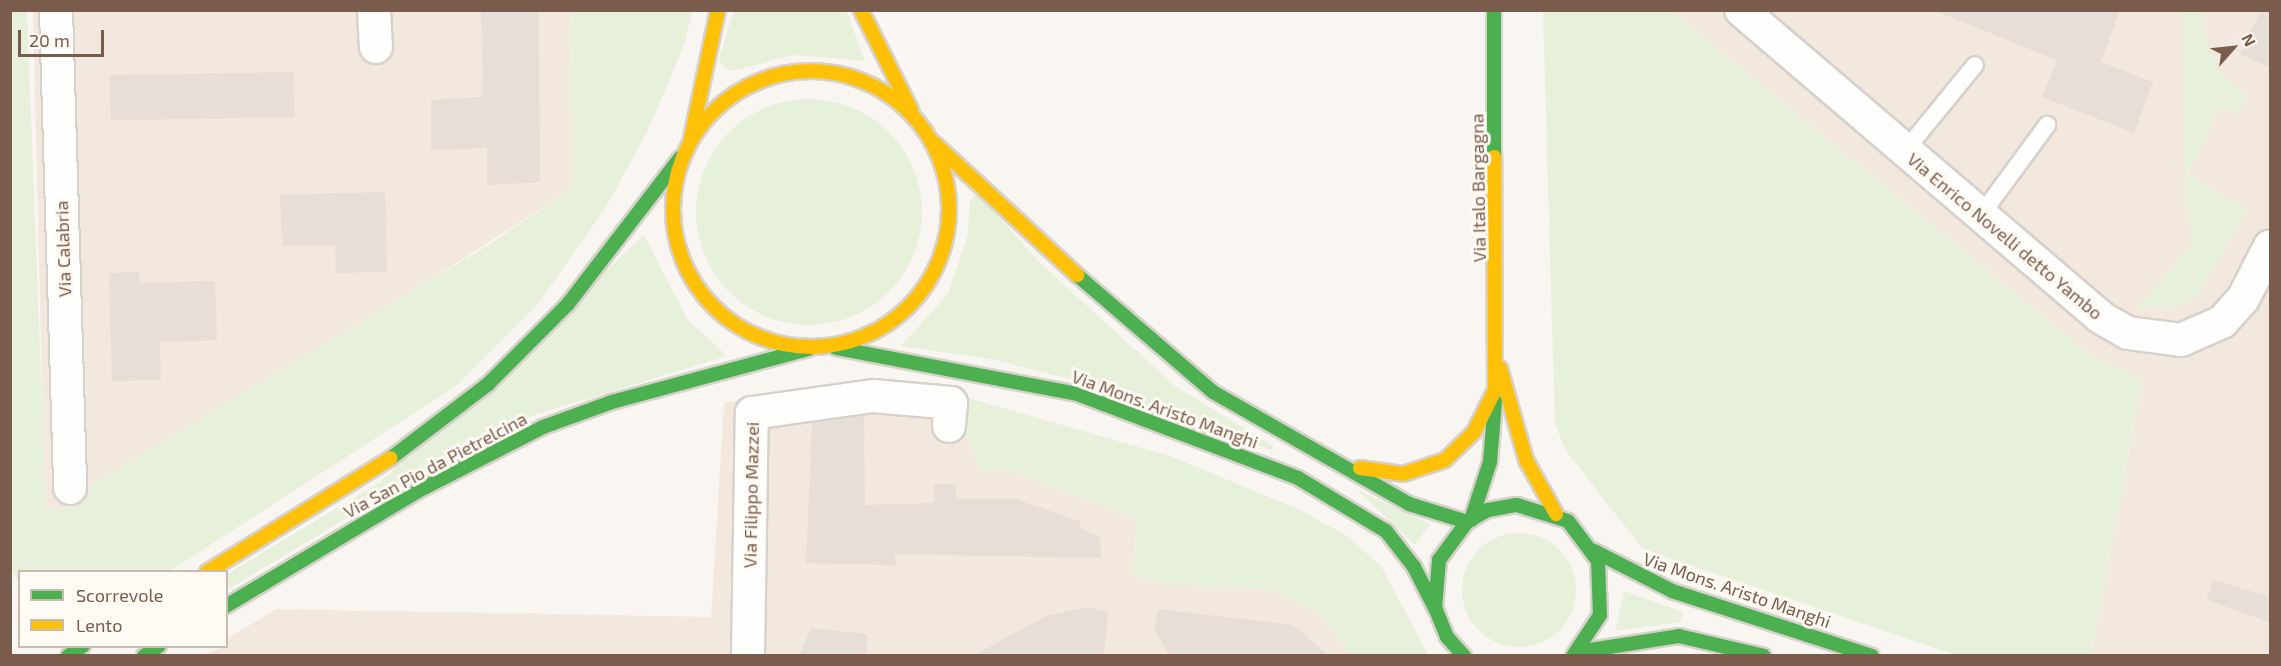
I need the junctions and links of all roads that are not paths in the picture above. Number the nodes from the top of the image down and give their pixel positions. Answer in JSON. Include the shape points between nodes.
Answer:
{"nodes":[{"id":1,"x":56,"y":10,"type":"edge"},
{"id":2,"x":374,"y":10,"type":"edge"},
{"id":3,"x":718,"y":10,"type":"edge"},
{"id":4,"x":861,"y":10,"type":"edge"},
{"id":5,"x":1494,"y":10,"type":"edge"},
{"id":6,"x":1740,"y":10,"type":"edge"},
{"id":7,"x":376,"y":47,"type":"dead end"},
{"id":8,"x":1976,"y":64,"type":"dead end"},
{"id":9,"x":916,"y":120,"type":"junction"},
{"id":10,"x":2048,"y":125,"type":"dead end"},
{"id":11,"x":927,"y":136,"type":"junction"},
{"id":12,"x":688,"y":147,"type":"junction"},
{"id":13,"x":1904,"y":152,"type":"junction"},
{"id":14,"x":1981,"y":214,"type":"junction"},
{"id":15,"x":2271,"y":246,"type":"edge"},
{"id":16,"x":819,"y":347,"type":"junction"},
{"id":17,"x":1499,"y":364,"type":"junction"},
{"id":18,"x":1495,"y":390,"type":"junction"},
{"id":19,"x":949,"y":426,"type":"dead end"},
{"id":20,"x":1341,"y":465,"type":"junction"},
{"id":21,"x":70,"y":488,"type":"dead end"},
{"id":22,"x":1556,"y":514,"type":"junction"},
{"id":23,"x":1469,"y":521,"type":"junction"},
{"id":24,"x":1594,"y":551,"type":"junction"},
{"id":25,"x":210,"y":570,"type":"edge"},
{"id":26,"x":228,"y":605,"type":"edge"},
{"id":27,"x":1450,"y":639,"type":"edge"},
{"id":28,"x":1575,"y":654,"type":"edge"},
{"id":29,"x":748,"y":656,"type":"edge"},
{"id":30,"x":1764,"y":656,"type":"edge"},
{"id":31,"x":1872,"y":656,"type":"edge"}],
"edges":[{"from":1,"to":21,"type":"street","name":"Via Calabria"},
{"from":2,"to":7,"type":"street"},
{"from":3,"to":12,"type":"main road"},
{"from":4,"to":9,"type":"main road"},
{"from":5,"to":17,"type":"main road","name":"Via Italo Bargagna"},
{"from":6,"to":13,"type":"street","name":"Via Enrico Novelli detto Yambo"},
{"from":8,"to":13,"type":"lane"},
{"from":9,"to":11,"type":"main road"},
{"from":9,"to":12,"type":"main road","via":[[872,85],[831,72],[803,71],[737,92],[706,119]]},
{"from":10,"to":14,"type":"lane"},
{"from":11,"to":16,"type":"main road","name":"Via San Pio da Pietrelcina","via":[[946,180],[949,210],[934,272],[905,310],[880,329]]},
{"from":11,"to":20,"type":"main road","name":"Via Mons. Aristo Manghi","via":[[1194,378],[1256,420]]},
{"from":12,"to":16,"type":"main road","name":"Via Mons. Aristo Manghi","via":[[675,186],[674,224],[693,278],[716,309],[746,331]]},
{"from":12,"to":25,"type":"main road","name":"Via San Pio da Pietrelcina","via":[[622,227],[568,304],[495,377],[387,461]]},
{"from":13,"to":14,"type":"street","name":"Via Enrico Novelli detto Yambo"},
{"from":14,"to":15,"type":"street","name":"Via Enrico Novelli detto Yambo","via":[[2100,317],[2128,333],[2156,340],[2181,340],[2222,322],[2242,299]]},
{"from":16,"to":26,"type":"main road","name":"Via San Pio da Pietrelcina","via":[[612,402],[543,428],[418,491]]},
{"from":16,"to":27,"type":"main road","name":"Via Mons. Aristo Manghi","via":[[1077,394],[1298,478],[1386,531],[1414,567]]},
{"from":17,"to":18,"type":"main road","name":"Via Italo Bargagna"},
{"from":17,"to":22,"type":"main road","name":"Via Italo Bargagna","via":[[1526,459]]},
{"from":18,"to":20,"type":"main road","name":"Via Italo Bargagna","via":[[1474,432],[1432,468],[1403,474]]},
{"from":18,"to":23,"type":"main road","name":"Via Italo Bargagna","via":[[1490,462]]},
{"from":19,"to":29,"type":"street","name":"Via Filippo Mazzei","via":[[951,403],[873,396],[752,413]]},
{"from":20,"to":23,"type":"main road","name":"Via Mons. Aristo Manghi","via":[[1409,504]]},
{"from":22,"to":23,"type":"main road","via":[[1507,506]]},
{"from":22,"to":24,"type":"main road","via":[[1578,529]]},
{"from":23,"to":27,"type":"main road","via":[[1438,561]]},
{"from":24,"to":28,"type":"main road","via":[[1603,583],[1602,605],[1596,626]]},
{"from":24,"to":31,"type":"main road","name":"Via Mons. Aristo Manghi","via":[[1672,591]]},
{"from":28,"to":30,"type":"main road","via":[[1663,636],[1719,642]]}]}
